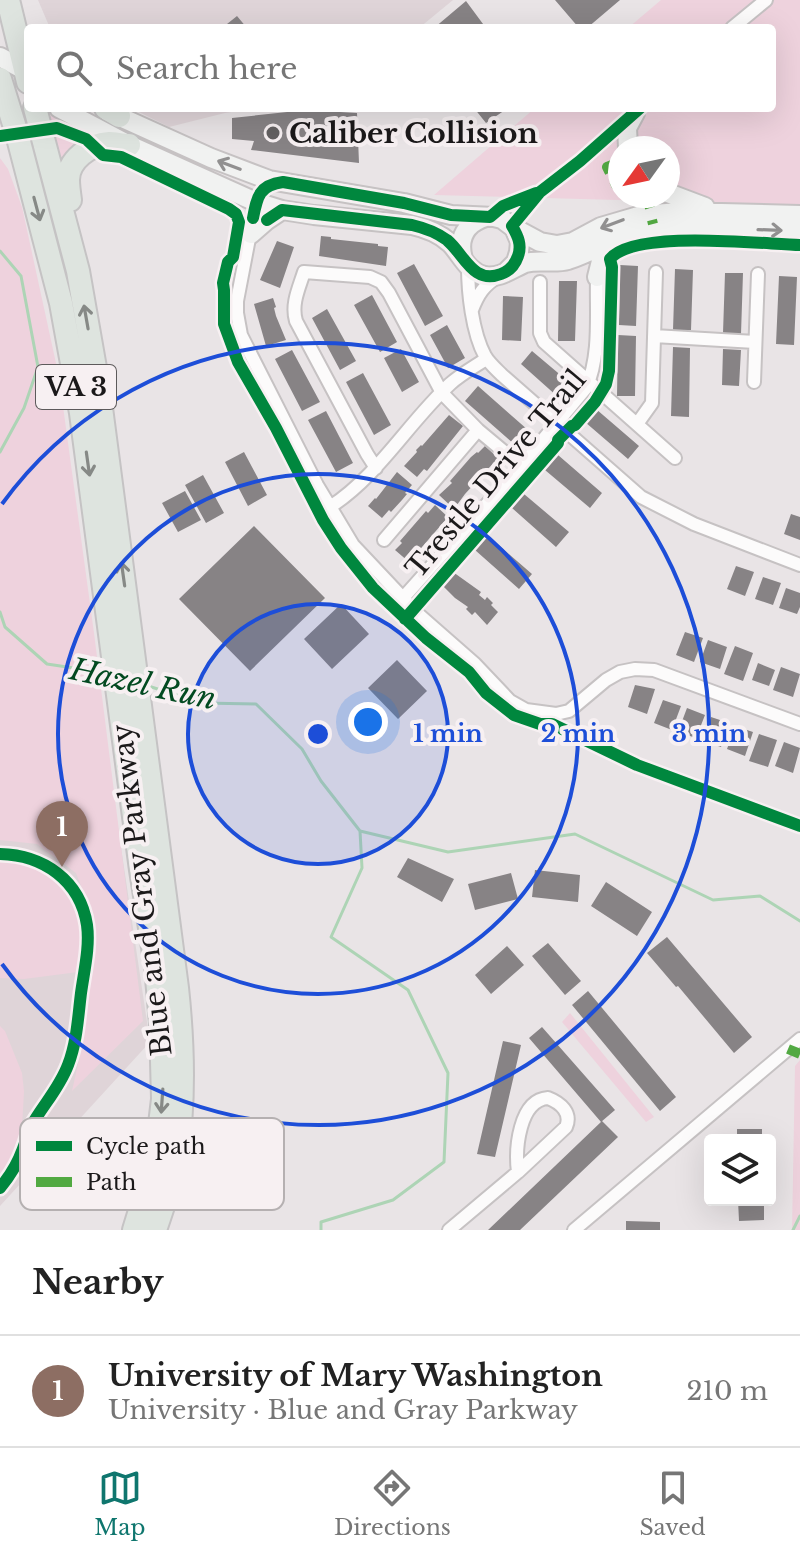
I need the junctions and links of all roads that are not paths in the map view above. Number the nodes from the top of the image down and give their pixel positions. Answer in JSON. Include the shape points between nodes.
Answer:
{"nodes":[{"id":1,"x":766,"y":0,"type":"edge"},
{"id":2,"x":9,"y":7,"type":"edge"},
{"id":3,"x":737,"y":24,"type":"edge"},
{"id":4,"x":24,"y":33,"type":"edge"},
{"id":5,"x":0,"y":57,"type":"edge"},
{"id":6,"x":24,"y":67,"type":"edge"},
{"id":7,"x":0,"y":76,"type":"edge"},
{"id":8,"x":24,"y":77,"type":"edge"},
{"id":9,"x":24,"y":79,"type":"edge"},
{"id":10,"x":0,"y":107,"type":"edge"},
{"id":11,"x":36,"y":112,"type":"edge"},
{"id":12,"x":67,"y":112,"type":"edge"},
{"id":13,"x":111,"y":112,"type":"edge"},
{"id":14,"x":636,"y":112,"type":"edge"},
{"id":15,"x":637,"y":112,"type":"edge"},
{"id":16,"x":17,"y":134,"type":"junction"},
{"id":17,"x":627,"y":136,"type":"edge"},
{"id":18,"x":129,"y":145,"type":"junction"},
{"id":19,"x":283,"y":182,"type":"junction"},
{"id":20,"x":540,"y":192,"type":"junction"},
{"id":21,"x":680,"y":198,"type":"edge"},
{"id":22,"x":256,"y":202,"type":"junction"},
{"id":23,"x":282,"y":210,"type":"junction"},
{"id":24,"x":719,"y":213,"type":"junction"},
{"id":25,"x":800,"y":215,"type":"edge"},
{"id":26,"x":488,"y":217,"type":"junction"},
{"id":27,"x":513,"y":227,"type":"junction"},
{"id":28,"x":68,"y":229,"type":"junction"},
{"id":29,"x":800,"y":231,"type":"edge"},
{"id":30,"x":251,"y":234,"type":"junction"},
{"id":31,"x":613,"y":240,"type":"junction"},
{"id":32,"x":570,"y":259,"type":"junction"},
{"id":33,"x":466,"y":262,"type":"junction"},
{"id":34,"x":504,"y":272,"type":"junction"},
{"id":35,"x":656,"y":272,"type":"dead end"},
{"id":36,"x":758,"y":274,"type":"dead end"},
{"id":37,"x":597,"y":277,"type":"junction"},
{"id":38,"x":540,"y":282,"type":"dead end"},
{"id":39,"x":472,"y":310,"type":"junction"},
{"id":40,"x":654,"y":336,"type":"junction"},
{"id":41,"x":755,"y":342,"type":"junction"},
{"id":42,"x":486,"y":359,"type":"junction"},
{"id":43,"x":589,"y":382,"type":"junction"},
{"id":44,"x":754,"y":382,"type":"dead end"},
{"id":45,"x":442,"y":393,"type":"junction"},
{"id":46,"x":557,"y":423,"type":"junction"},
{"id":47,"x":637,"y":424,"type":"junction"},
{"id":48,"x":478,"y":430,"type":"junction"},
{"id":49,"x":675,"y":458,"type":"dead end"},
{"id":50,"x":521,"y":466,"type":"junction"},
{"id":51,"x":376,"y":468,"type":"junction"},
{"id":52,"x":330,"y":507,"type":"junction"},
{"id":53,"x":384,"y":540,"type":"dead end"},
{"id":54,"x":800,"y":565,"type":"edge"},
{"id":55,"x":403,"y":598,"type":"junction"},
{"id":56,"x":123,"y":648,"type":"junction"},
{"id":57,"x":800,"y":724,"type":"edge"},
{"id":58,"x":800,"y":1039,"type":"edge"},
{"id":59,"x":161,"y":1118,"type":"edge"},
{"id":60,"x":181,"y":1118,"type":"edge"},
{"id":61,"x":518,"y":1172,"type":"junction"},
{"id":62,"x":140,"y":1210,"type":"edge"},
{"id":63,"x":161,"y":1210,"type":"edge"},
{"id":64,"x":134,"y":1230,"type":"edge"},
{"id":65,"x":155,"y":1230,"type":"edge"},
{"id":66,"x":449,"y":1230,"type":"edge"},
{"id":67,"x":574,"y":1230,"type":"edge"}],
"edges":[{"from":1,"to":3,"type":"street"},
{"from":2,"to":4,"type":"highway"},
{"from":2,"to":6,"type":"highway"},
{"from":5,"to":8,"type":"main road"},
{"from":7,"to":9,"type":"main road"},
{"from":7,"to":16,"type":"highway","name":"Blue and Gray Parkway","number":"VA 3"},
{"from":10,"to":16,"type":"highway"},
{"from":11,"to":28,"type":"highway","name":"Blue and Gray Parkway","number":"VA 3"},
{"from":12,"to":18,"type":"main road"},
{"from":19,"to":13,"type":"main road","one_way":true,"via":[[211,158]]},
{"from":14,"to":20,"type":"street"},
{"from":15,"to":17,"type":"main road"},
{"from":16,"to":56,"type":"highway","name":"Blue and Gray Parkway","number":"VA 3","one_way":true,"via":[[63,316]]},
{"from":18,"to":22,"type":"main road"},
{"from":18,"to":28,"type":"highway","via":[[94,146],[74,162],[68,178]]},
{"from":19,"to":22,"type":"main road","via":[[265,188]]},
{"from":19,"to":26,"type":"main road","via":[[451,215]]},
{"from":20,"to":26,"type":"street"},
{"from":20,"to":27,"type":"street"},
{"from":21,"to":24,"type":"main road"},
{"from":22,"to":23,"type":"main road"},
{"from":22,"to":30,"type":"street"},
{"from":23,"to":30,"type":"main road"},
{"from":23,"to":33,"type":"main road","via":[[425,228],[444,238]]},
{"from":24,"to":25,"type":"main road"},
{"from":24,"to":27,"type":"main road","one_way":true,"via":[[642,215],[557,245]]},
{"from":26,"to":27,"type":"main road"},
{"from":26,"to":33,"type":"main road","via":[[466,229],[460,247]]},
{"from":27,"to":34,"type":"main road","via":[[519,252]]},
{"from":56,"to":28,"type":"highway","name":"Blue and Gray Parkway","number":"VA 3","one_way":true,"via":[[98,385]]},
{"from":31,"to":29,"type":"main road","one_way":true,"via":[[653,227],[684,225]]},
{"from":30,"to":52,"type":"street","via":[[237,301],[241,335]]},
{"from":31,"to":32,"type":"main road"},
{"from":31,"to":37,"type":"main road","via":[[603,253]]},
{"from":32,"to":34,"type":"main road","via":[[532,262]]},
{"from":32,"to":37,"type":"main road","via":[[585,262]]},
{"from":33,"to":34,"type":"main road","via":[[482,275]]},
{"from":33,"to":39,"type":"street"},
{"from":34,"to":39,"type":"street","via":[[479,292]]},
{"from":35,"to":40,"type":"street"},
{"from":36,"to":41,"type":"street"},
{"from":37,"to":43,"type":"street","via":[[595,361]]},
{"from":38,"to":43,"type":"street","via":[[542,339]]},
{"from":39,"to":42,"type":"street"},
{"from":40,"to":41,"type":"street"},
{"from":40,"to":47,"type":"street","via":[[652,403]]},
{"from":41,"to":44,"type":"street"},
{"from":42,"to":45,"type":"street"},
{"from":42,"to":46,"type":"street"},
{"from":43,"to":46,"type":"street"},
{"from":43,"to":47,"type":"street"},
{"from":45,"to":48,"type":"street"},
{"from":45,"to":51,"type":"street"},
{"from":45,"to":51,"type":"street","via":[[381,282],[304,272],[294,305],[296,321]]},
{"from":46,"to":50,"type":"street"},
{"from":46,"to":54,"type":"street","via":[[641,497]]},
{"from":47,"to":49,"type":"street"},
{"from":48,"to":50,"type":"street"},
{"from":48,"to":53,"type":"street"},
{"from":50,"to":55,"type":"street"},
{"from":51,"to":52,"type":"street"},
{"from":52,"to":55,"type":"street","via":[[353,545]]},
{"from":55,"to":57,"type":"street","via":[[510,701],[526,710],[569,711],[606,680],[635,669],[654,670]]},
{"from":56,"to":59,"type":"highway","name":"Blue and Gray Parkway","number":"VA 3","one_way":true,"via":[[121,717],[156,967],[163,1061]]},
{"from":56,"to":60,"type":"highway","name":"Blue and Gray Parkway","number":"VA 3","via":[[143,726],[177,988]]},
{"from":58,"to":67,"type":"street"},
{"from":61,"to":61,"type":"street","via":[[566,1127],[568,1116],[557,1101],[542,1099],[528,1110],[517,1147]]},
{"from":61,"to":66,"type":"street"},
{"from":62,"to":64,"type":"highway","name":"Blue and Gray Parkway","number":"VA 3","one_way":true},
{"from":63,"to":65,"type":"highway","name":"Blue and Gray Parkway","number":"VA 3"}]}
